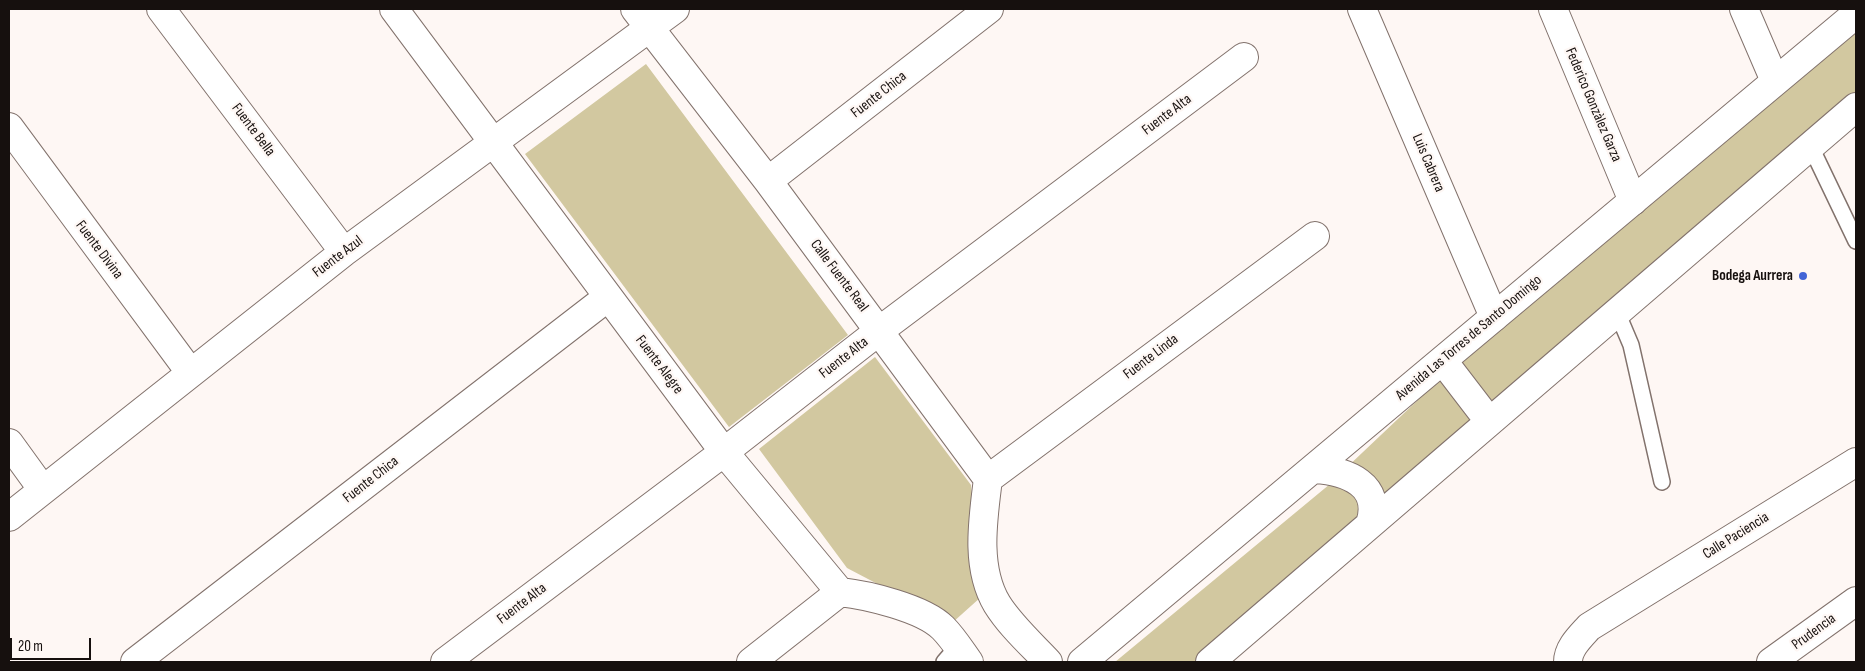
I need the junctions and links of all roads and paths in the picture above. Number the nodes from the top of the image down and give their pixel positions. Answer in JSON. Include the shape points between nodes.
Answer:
{"nodes":[{"id":1,"x":161,"y":9,"type":"edge"},
{"id":2,"x":394,"y":9,"type":"edge"},
{"id":3,"x":675,"y":9,"type":"edge"},
{"id":4,"x":989,"y":9,"type":"edge"},
{"id":5,"x":1362,"y":9,"type":"edge"},
{"id":6,"x":1553,"y":9,"type":"edge"},
{"id":7,"x":1744,"y":9,"type":"edge"},
{"id":8,"x":1856,"y":14,"type":"edge"},
{"id":9,"x":643,"y":18,"type":"edge"},
{"id":10,"x":1244,"y":57,"type":"dead end"},
{"id":11,"x":1775,"y":81,"type":"junction"},
{"id":12,"x":1856,"y":106,"type":"edge"},
{"id":13,"x":9,"y":128,"type":"edge"},
{"id":14,"x":492,"y":143,"type":"junction"},
{"id":15,"x":1810,"y":145,"type":"junction"},
{"id":16,"x":768,"y":181,"type":"junction"},
{"id":17,"x":1633,"y":201,"type":"junction"},
{"id":18,"x":1315,"y":236,"type":"dead end"},
{"id":19,"x":1856,"y":241,"type":"edge"},
{"id":20,"x":344,"y":252,"type":"junction"},
{"id":21,"x":608,"y":297,"type":"junction"},
{"id":22,"x":1616,"y":312,"type":"junction"},
{"id":23,"x":1494,"y":317,"type":"junction"},
{"id":24,"x":879,"y":331,"type":"junction"},
{"id":25,"x":1443,"y":361,"type":"junction"},
{"id":26,"x":190,"y":372,"type":"junction"},
{"id":27,"x":1489,"y":421,"type":"junction"},
{"id":28,"x":9,"y":443,"type":"edge"},
{"id":29,"x":724,"y":452,"type":"junction"},
{"id":30,"x":1856,"y":462,"type":"edge"},
{"id":31,"x":1315,"y":469,"type":"junction"},
{"id":32,"x":988,"y":479,"type":"junction"},
{"id":33,"x":1662,"y":482,"type":"dead end"},
{"id":34,"x":43,"y":490,"type":"junction"},
{"id":35,"x":9,"y":517,"type":"edge"},
{"id":36,"x":1370,"y":524,"type":"junction"},
{"id":37,"x":840,"y":592,"type":"junction"},
{"id":38,"x":1856,"y":601,"type":"edge"},
{"id":39,"x":957,"y":657,"type":"edge"},
{"id":40,"x":135,"y":662,"type":"edge"},
{"id":41,"x":445,"y":662,"type":"edge"},
{"id":42,"x":751,"y":662,"type":"edge"},
{"id":43,"x":1048,"y":662,"type":"edge"},
{"id":44,"x":1082,"y":662,"type":"edge"},
{"id":45,"x":1210,"y":662,"type":"edge"},
{"id":46,"x":1568,"y":662,"type":"edge"},
{"id":47,"x":1771,"y":662,"type":"edge"}],
"edges":[{"from":1,"to":20,"type":"street","name":"Fuente Bella"},
{"from":2,"to":14,"type":"street","name":"Fuente Alegre"},
{"from":3,"to":9,"type":"street","name":"Fuente Azul"},
{"from":4,"to":16,"type":"street","name":"Fuente Chica"},
{"from":5,"to":23,"type":"street","name":"Luis Cabrera"},
{"from":6,"to":17,"type":"street","name":"Federico Gonzàlez Garza"},
{"from":7,"to":11,"type":"street"},
{"from":8,"to":11,"type":"street","name":"Avenida Las Torres de Santo Domingo"},
{"from":9,"to":14,"type":"street","name":"Fuente Azul"},
{"from":9,"to":16,"type":"street","name":"Calle Fuente Real"},
{"from":10,"to":24,"type":"street","name":"Fuente Alta"},
{"from":11,"to":17,"type":"street","name":"Avenida Las Torres de Santo Domingo"},
{"from":12,"to":15,"type":"street"},
{"from":13,"to":26,"type":"street","name":"Fuente Divina"},
{"from":14,"to":20,"type":"street","name":"Fuente Azul"},
{"from":14,"to":21,"type":"street","name":"Fuente Alegre"},
{"from":15,"to":19,"type":"lane"},
{"from":15,"to":22,"type":"street"},
{"from":16,"to":24,"type":"street","name":"Calle Fuente Real"},
{"from":17,"to":23,"type":"street","name":"Avenida Las Torres de Santo Domingo"},
{"from":18,"to":32,"type":"street","name":"Fuente Linda"},
{"from":20,"to":26,"type":"street","name":"Fuente Azul"},
{"from":21,"to":29,"type":"street","name":"Fuente Alegre"},
{"from":21,"to":40,"type":"street","name":"Fuente Chica"},
{"from":22,"to":27,"type":"street"},
{"from":22,"to":33,"type":"lane","via":[[1632,345]]},
{"from":23,"to":25,"type":"street","name":"Avenida Las Torres de Santo Domingo"},
{"from":24,"to":29,"type":"street","name":"Fuente Alta"},
{"from":24,"to":32,"type":"street","name":"Calle Fuente Real"},
{"from":25,"to":27,"type":"street"},
{"from":25,"to":31,"type":"street","name":"Avenida Las Torres de Santo Domingo"},
{"from":26,"to":34,"type":"street","name":"Fuente Azul"},
{"from":27,"to":36,"type":"street"},
{"from":28,"to":34,"type":"street"},
{"from":29,"to":37,"type":"street","name":"Fuente Alegre"},
{"from":29,"to":41,"type":"street","name":"Fuente Alta"},
{"from":30,"to":46,"type":"street","name":"Calle Paciencia","via":[[1589,627],[1574,644]]},
{"from":31,"to":36,"type":"street","via":[[1340,473],[1364,487],[1374,503]]},
{"from":31,"to":44,"type":"street","name":"Avenida Las Torres de Santo Domingo"},
{"from":32,"to":43,"type":"street","via":[[982,529],[985,568],[991,589],[1002,610]]},
{"from":34,"to":35,"type":"street","name":"Fuente Azul"},
{"from":36,"to":45,"type":"street"},
{"from":37,"to":39,"type":"street","via":[[861,595],[924,616],[942,627]]},
{"from":37,"to":42,"type":"street"},
{"from":38,"to":47,"type":"street","name":"Prudencia"}]}
